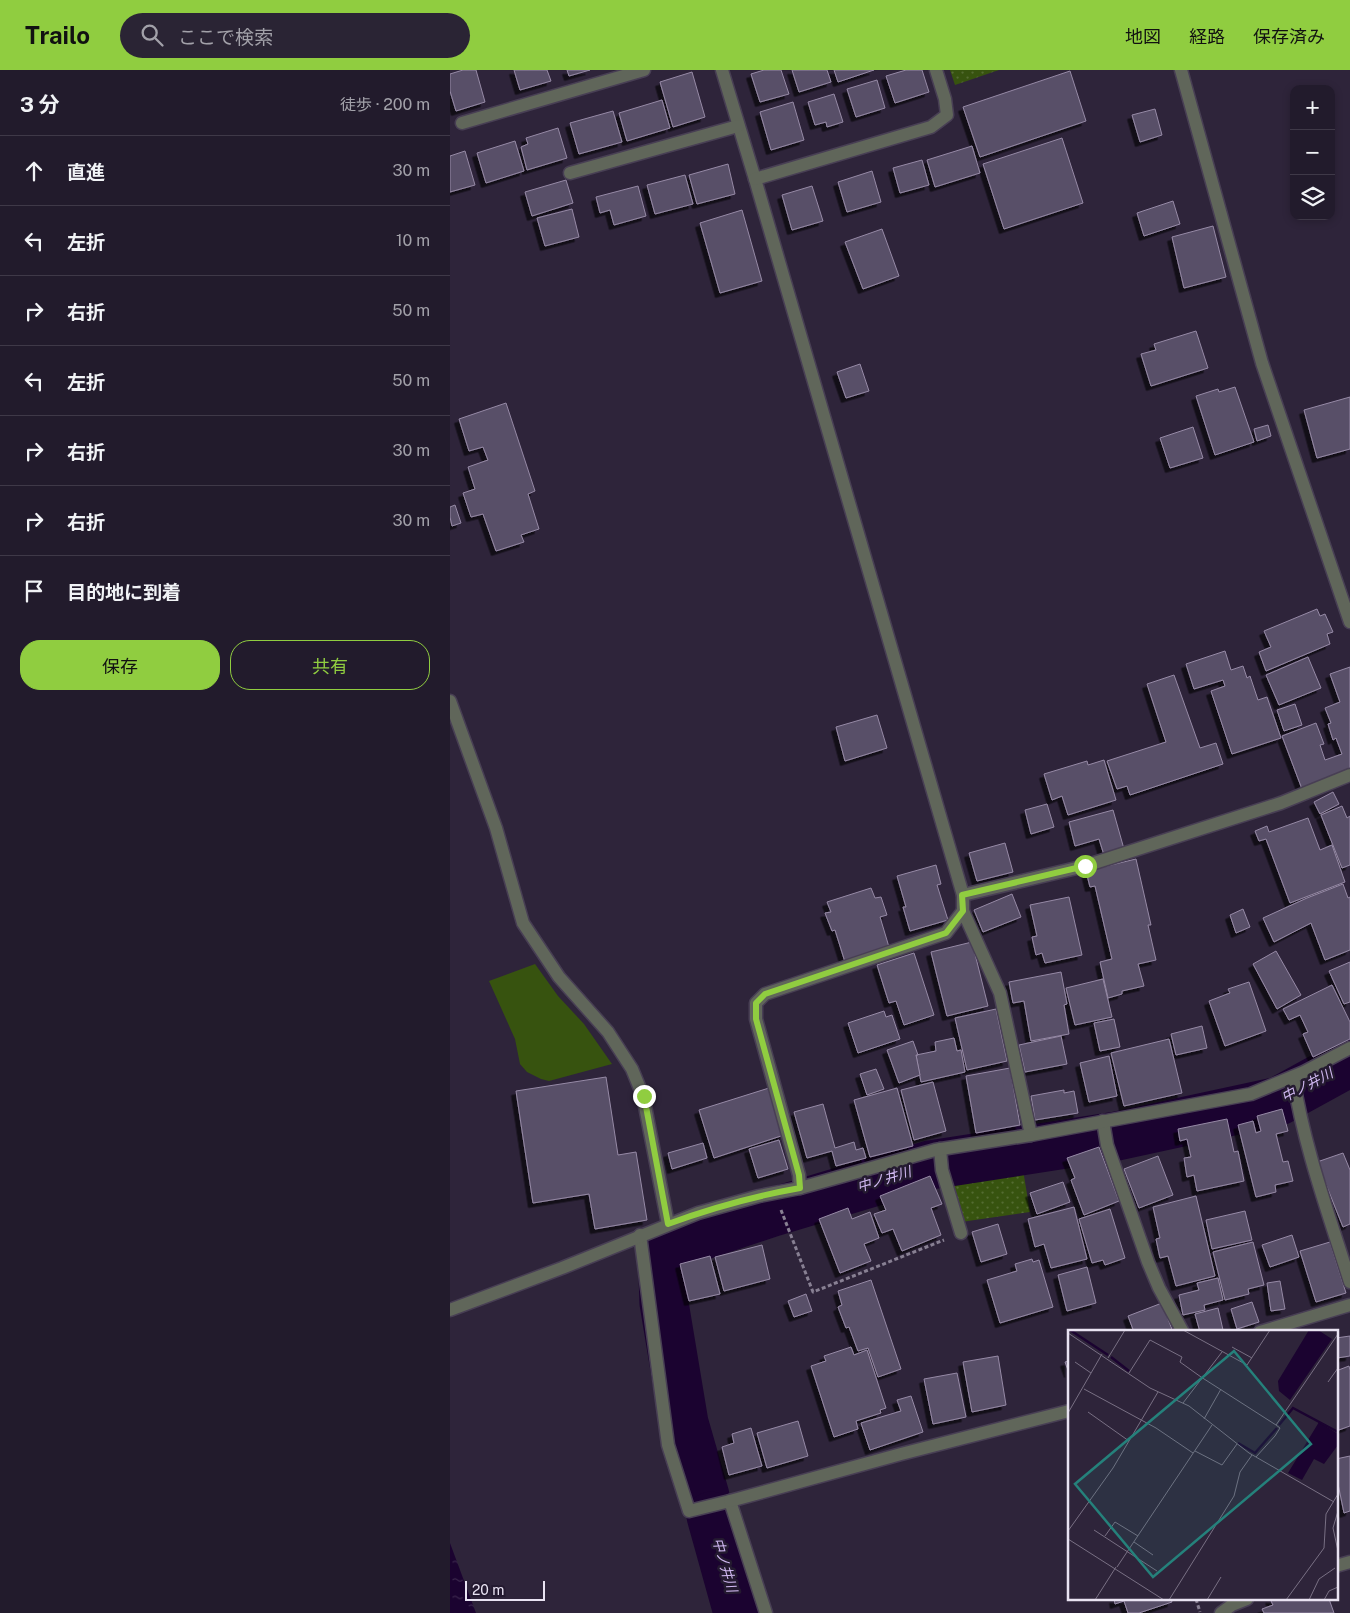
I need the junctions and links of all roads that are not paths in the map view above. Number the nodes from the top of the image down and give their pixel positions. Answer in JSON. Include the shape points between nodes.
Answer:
{"nodes":[{"id":1,"x":644,"y":70,"type":"edge"},
{"id":2,"x":722,"y":70,"type":"edge"},
{"id":3,"x":936,"y":70,"type":"edge"},
{"id":4,"x":1181,"y":70,"type":"edge"},
{"id":5,"x":462,"y":123,"type":"dead end"},
{"id":6,"x":738,"y":126,"type":"junction"},
{"id":7,"x":570,"y":173,"type":"dead end"},
{"id":8,"x":755,"y":179,"type":"junction"},
{"id":9,"x":1350,"y":583,"type":"edge"},
{"id":10,"x":1337,"y":586,"type":"junction"},
{"id":11,"x":1350,"y":622,"type":"edge"},
{"id":12,"x":450,"y":701,"type":"edge"},
{"id":13,"x":1350,"y":775,"type":"edge"},
{"id":14,"x":962,"y":895,"type":"junction"},
{"id":15,"x":963,"y":911,"type":"junction"},
{"id":16,"x":1350,"y":1048,"type":"edge"},
{"id":17,"x":1294,"y":1082,"type":"junction"},
{"id":18,"x":1104,"y":1126,"type":"junction"},
{"id":19,"x":1031,"y":1135,"type":"junction"},
{"id":20,"x":940,"y":1152,"type":"junction"},
{"id":21,"x":800,"y":1188,"type":"junction"},
{"id":22,"x":668,"y":1224,"type":"junction"},
{"id":23,"x":961,"y":1233,"type":"road end"},
{"id":24,"x":640,"y":1235,"type":"junction"},
{"id":25,"x":1350,"y":1282,"type":"edge"},
{"id":26,"x":1350,"y":1305,"type":"edge"},
{"id":27,"x":450,"y":1310,"type":"edge"},
{"id":28,"x":1182,"y":1330,"type":"edge"},
{"id":29,"x":1267,"y":1330,"type":"edge"},
{"id":30,"x":1068,"y":1411,"type":"edge"},
{"id":31,"x":730,"y":1501,"type":"junction"},
{"id":32,"x":1244,"y":1600,"type":"edge"},
{"id":33,"x":766,"y":1613,"type":"edge"},
{"id":34,"x":1221,"y":1613,"type":"edge"}],
"edges":[{"from":1,"to":5,"type":"street"},
{"from":2,"to":6,"type":"street"},
{"from":3,"to":8,"type":"street","via":[[947,115],[931,127]]},
{"from":4,"to":10,"type":"street","via":[[1262,363]]},
{"from":6,"to":7,"type":"street"},
{"from":6,"to":8,"type":"street"},
{"from":8,"to":14,"type":"street"},
{"from":9,"to":10,"type":"street"},
{"from":10,"to":11,"type":"street"},
{"from":12,"to":22,"type":"street","via":[[496,828],[523,923],[559,977],[608,1032],[632,1069],[644,1096]]},
{"from":13,"to":14,"type":"street","via":[[1282,803],[1085,866]]},
{"from":14,"to":15,"type":"street"},
{"from":15,"to":19,"type":"street","via":[[1000,993]]},
{"from":15,"to":21,"type":"street","via":[[946,933],[765,994],[756,1003],[756,1019]]},
{"from":16,"to":17,"type":"street"},
{"from":17,"to":18,"type":"street"},
{"from":17,"to":25,"type":"street","via":[[1316,1171]]},
{"from":18,"to":19,"type":"street"},
{"from":18,"to":28,"type":"street","via":[[1107,1145],[1148,1262]]},
{"from":19,"to":20,"type":"street"},
{"from":20,"to":21,"type":"street"},
{"from":20,"to":23,"type":"street","via":[[942,1170]]},
{"from":21,"to":22,"type":"street","via":[[759,1196]]},
{"from":22,"to":24,"type":"street"},
{"from":24,"to":27,"type":"street"},
{"from":24,"to":31,"type":"street","via":[[668,1445],[689,1511]]},
{"from":26,"to":29,"type":"street"},
{"from":30,"to":31,"type":"street"},
{"from":31,"to":33,"type":"street"},
{"from":32,"to":34,"type":"street"}]}
